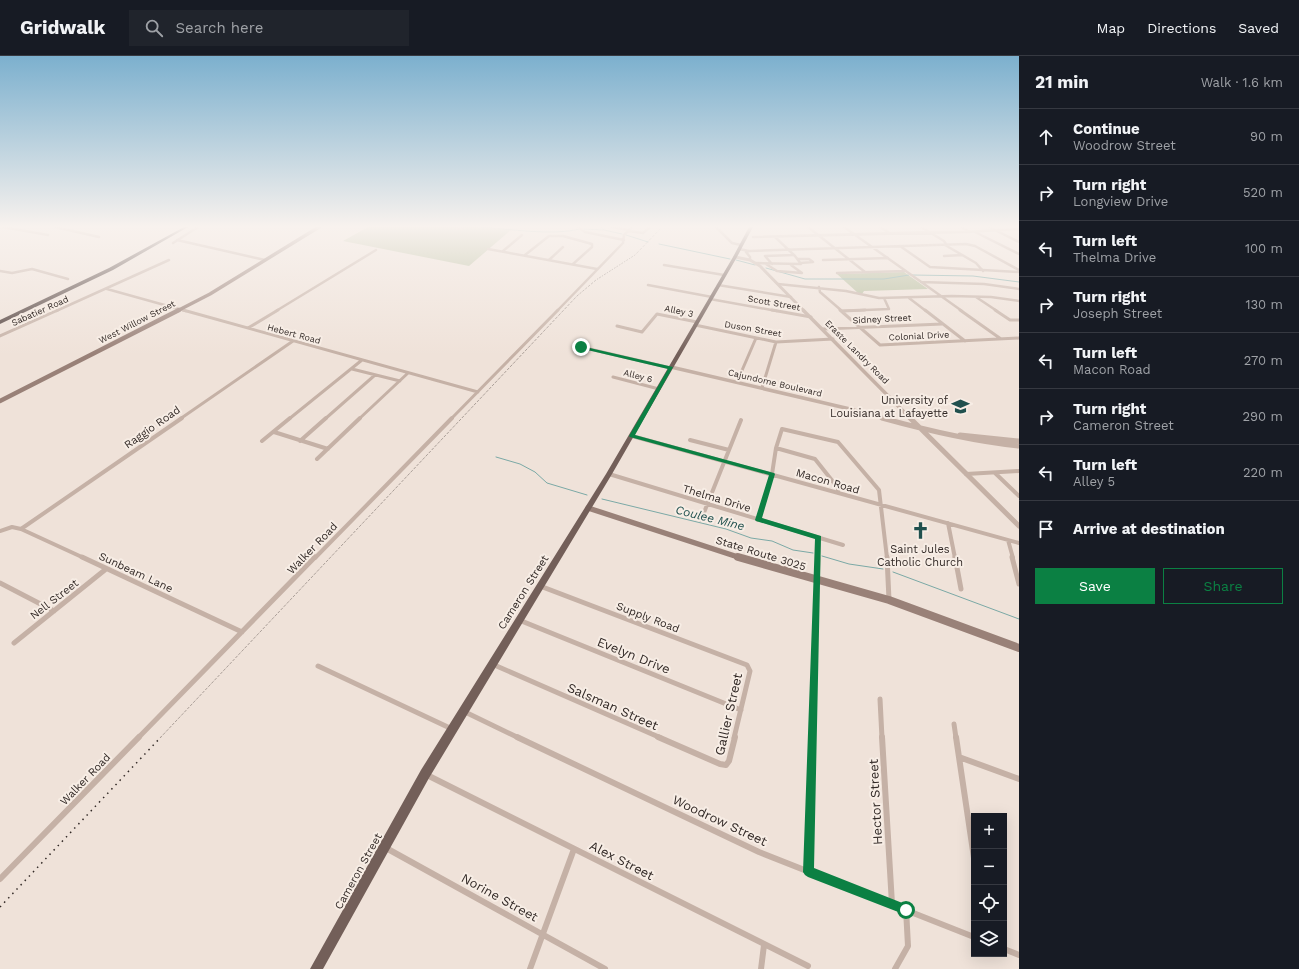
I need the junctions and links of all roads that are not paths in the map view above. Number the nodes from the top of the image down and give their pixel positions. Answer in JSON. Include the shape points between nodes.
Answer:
{"nodes":[{"id":1,"x":597,"y":269,"type":"edge"},
{"id":2,"x":0,"y":270,"type":"edge"},
{"id":3,"x":29,"y":270,"type":"edge"},
{"id":4,"x":34,"y":270,"type":"edge"},
{"id":5,"x":99,"y":270,"type":"edge"},
{"id":6,"x":110,"y":270,"type":"edge"},
{"id":7,"x":148,"y":270,"type":"edge"},
{"id":8,"x":250,"y":270,"type":"edge"},
{"id":9,"x":344,"y":270,"type":"edge"},
{"id":10,"x":692,"y":270,"type":"edge"},
{"id":11,"x":727,"y":270,"type":"edge"},
{"id":12,"x":763,"y":270,"type":"edge"},
{"id":13,"x":776,"y":270,"type":"edge"},
{"id":14,"x":797,"y":270,"type":"edge"},
{"id":15,"x":862,"y":270,"type":"edge"},
{"id":16,"x":965,"y":270,"type":"edge"},
{"id":17,"x":1019,"y":270,"type":"edge"},
{"id":18,"x":905,"y":271,"type":"joint"},
{"id":19,"x":983,"y":271,"type":"joint"},
{"id":20,"x":865,"y":272,"type":"junction"},
{"id":21,"x":837,"y":273,"type":"dead end"},
{"id":22,"x":724,"y":275,"type":"junction"},
{"id":23,"x":68,"y":279,"type":"dead end"},
{"id":24,"x":920,"y":282,"type":"junction"},
{"id":25,"x":778,"y":284,"type":"junction"},
{"id":26,"x":648,"y":285,"type":"dead end"},
{"id":27,"x":718,"y":285,"type":"junction"},
{"id":28,"x":819,"y":287,"type":"junction"},
{"id":29,"x":107,"y":289,"type":"junction"},
{"id":30,"x":1019,"y":289,"type":"edge"},
{"id":31,"x":941,"y":296,"type":"junction"},
{"id":32,"x":791,"y":297,"type":"junction"},
{"id":33,"x":909,"y":297,"type":"junction"},
{"id":34,"x":975,"y":297,"type":"junction"},
{"id":35,"x":711,"y":298,"type":"junction"},
{"id":36,"x":884,"y":298,"type":"junction"},
{"id":37,"x":1019,"y":301,"type":"edge"},
{"id":38,"x":180,"y":310,"type":"junction"},
{"id":39,"x":842,"y":311,"type":"junction"},
{"id":40,"x":0,"y":317,"type":"edge"},
{"id":41,"x":811,"y":317,"type":"junction"},
{"id":42,"x":1019,"y":320,"type":"edge"},
{"id":43,"x":0,"y":322,"type":"edge"},
{"id":44,"x":696,"y":324,"type":"junction"},
{"id":45,"x":942,"y":324,"type":"junction"},
{"id":46,"x":617,"y":326,"type":"dead end"},
{"id":47,"x":860,"y":327,"type":"junction"},
{"id":48,"x":248,"y":328,"type":"junction"},
{"id":49,"x":823,"y":329,"type":"junction"},
{"id":50,"x":0,"y":336,"type":"edge"},
{"id":51,"x":756,"y":338,"type":"junction"},
{"id":52,"x":1019,"y":338,"type":"edge"},
{"id":53,"x":833,"y":339,"type":"junction"},
{"id":54,"x":1000,"y":339,"type":"junction"},
{"id":55,"x":293,"y":341,"type":"junction"},
{"id":56,"x":965,"y":341,"type":"junction"},
{"id":57,"x":776,"y":342,"type":"junction"},
{"id":58,"x":581,"y":347,"type":"dead end"},
{"id":59,"x":362,"y":360,"type":"junction"},
{"id":60,"x":671,"y":367,"type":"junction"},
{"id":61,"x":352,"y":369,"type":"junction"},
{"id":62,"x":408,"y":373,"type":"junction"},
{"id":63,"x":375,"y":375,"type":"junction"},
{"id":64,"x":614,"y":377,"type":"dead end"},
{"id":65,"x":400,"y":381,"type":"junction"},
{"id":66,"x":737,"y":382,"type":"junction"},
{"id":67,"x":762,"y":388,"type":"junction"},
{"id":68,"x":659,"y":389,"type":"junction"},
{"id":69,"x":478,"y":392,"type":"junction"},
{"id":70,"x":0,"y":401,"type":"edge"},
{"id":71,"x":741,"y":420,"type":"dead end"},
{"id":72,"x":922,"y":428,"type":"junction"},
{"id":73,"x":274,"y":432,"type":"junction"},
{"id":74,"x":632,"y":436,"type":"junction"},
{"id":75,"x":690,"y":440,"type":"dead end"},
{"id":76,"x":1019,"y":440,"type":"edge"},
{"id":77,"x":262,"y":441,"type":"dead end"},
{"id":78,"x":300,"y":441,"type":"junction"},
{"id":79,"x":1019,"y":446,"type":"edge"},
{"id":80,"x":776,"y":448,"type":"junction"},
{"id":81,"x":328,"y":449,"type":"junction"},
{"id":82,"x":729,"y":450,"type":"junction"},
{"id":83,"x":317,"y":459,"type":"dead end"},
{"id":84,"x":725,"y":462,"type":"junction"},
{"id":85,"x":1019,"y":471,"type":"edge"},
{"id":86,"x":994,"y":473,"type":"junction"},
{"id":87,"x":609,"y":474,"type":"junction"},
{"id":88,"x":772,"y":474,"type":"junction"},
{"id":89,"x":966,"y":474,"type":"junction"},
{"id":90,"x":838,"y":493,"type":"junction"},
{"id":91,"x":1019,"y":496,"type":"edge"},
{"id":92,"x":707,"y":504,"type":"junction"},
{"id":93,"x":882,"y":505,"type":"junction"},
{"id":94,"x":588,"y":508,"type":"junction"},
{"id":95,"x":701,"y":520,"type":"dead end"},
{"id":96,"x":758,"y":520,"type":"junction"},
{"id":97,"x":948,"y":523,"type":"junction"},
{"id":98,"x":1019,"y":526,"type":"edge"},
{"id":99,"x":21,"y":529,"type":"junction"},
{"id":100,"x":0,"y":531,"type":"edge"},
{"id":101,"x":818,"y":538,"type":"junction"},
{"id":102,"x":1008,"y":540,"type":"junction"},
{"id":103,"x":1019,"y":543,"type":"edge"},
{"id":104,"x":843,"y":546,"type":"dead end"},
{"id":105,"x":106,"y":569,"type":"junction"},
{"id":106,"x":817,"y":580,"type":"junction"},
{"id":107,"x":0,"y":583,"type":"edge"},
{"id":108,"x":1019,"y":584,"type":"edge"},
{"id":109,"x":540,"y":586,"type":"junction"},
{"id":110,"x":960,"y":589,"type":"dead end"},
{"id":111,"x":889,"y":600,"type":"junction"},
{"id":112,"x":54,"y":611,"type":"junction"},
{"id":113,"x":519,"y":620,"type":"junction"},
{"id":114,"x":242,"y":632,"type":"junction"},
{"id":115,"x":14,"y":643,"type":"dead end"},
{"id":116,"x":1019,"y":648,"type":"edge"},
{"id":117,"x":491,"y":664,"type":"junction"},
{"id":118,"x":318,"y":666,"type":"dead end"},
{"id":119,"x":748,"y":666,"type":"joint"},
{"id":120,"x":880,"y":699,"type":"dead end"},
{"id":121,"x":741,"y":710,"type":"junction"},
{"id":122,"x":463,"y":711,"type":"junction"},
{"id":123,"x":954,"y":724,"type":"dead end"},
{"id":124,"x":452,"y":729,"type":"junction"},
{"id":125,"x":959,"y":757,"type":"junction"},
{"id":126,"x":726,"y":765,"type":"joint"},
{"id":127,"x":425,"y":774,"type":"junction"},
{"id":128,"x":1019,"y":779,"type":"edge"},
{"id":129,"x":384,"y":847,"type":"junction"},
{"id":130,"x":574,"y":848,"type":"junction"},
{"id":131,"x":973,"y":849,"type":"edge"},
{"id":132,"x":808,"y":872,"type":"junction"},
{"id":133,"x":0,"y":879,"type":"edge"},
{"id":134,"x":892,"y":904,"type":"junction"},
{"id":135,"x":906,"y":910,"type":"junction"},
{"id":136,"x":542,"y":934,"type":"junction"},
{"id":137,"x":971,"y":936,"type":"edge"},
{"id":138,"x":764,"y":945,"type":"junction"},
{"id":139,"x":1007,"y":950,"type":"edge"},
{"id":140,"x":1019,"y":955,"type":"edge"},
{"id":141,"x":808,"y":966,"type":"dead end"},
{"id":142,"x":316,"y":969,"type":"edge"},
{"id":143,"x":530,"y":969,"type":"edge"},
{"id":144,"x":605,"y":969,"type":"edge"},
{"id":145,"x":761,"y":969,"type":"edge"},
{"id":146,"x":895,"y":969,"type":"edge"}],
"edges":[{"from":1,"to":69,"type":"street","name":"Walker Road"},
{"from":2,"to":3,"type":"street","via":[[14,273]]},
{"from":4,"to":23,"type":"street"},
{"from":5,"to":40,"type":"highway"},
{"from":6,"to":43,"type":"highway"},
{"from":7,"to":29,"type":"street","name":"Sabatier Road"},
{"from":8,"to":38,"type":"main road","name":"West Willow Street"},
{"from":9,"to":48,"type":"street"},
{"from":10,"to":22,"type":"street"},
{"from":11,"to":22,"type":"main road","name":"Cameron Street"},
{"from":12,"to":25,"type":"street","name":"Eraste Landry Road"},
{"from":13,"to":14,"type":"street","via":[[802,273]]},
{"from":15,"to":20,"type":"street"},
{"from":16,"to":19,"type":"street"},
{"from":17,"to":19,"type":"street"},
{"from":18,"to":20,"type":"street"},
{"from":18,"to":24,"type":"street"},
{"from":20,"to":21,"type":"street"},
{"from":22,"to":27,"type":"main road","name":"Cameron Street"},
{"from":24,"to":30,"type":"street","via":[[979,284]]},
{"from":24,"to":31,"type":"street"},
{"from":25,"to":28,"type":"street"},
{"from":25,"to":32,"type":"street","name":"Eraste Landry Road"},
{"from":26,"to":35,"type":"street","name":"Scott Street"},
{"from":27,"to":32,"type":"street"},
{"from":27,"to":35,"type":"main road","name":"Cameron Street"},
{"from":28,"to":36,"type":"street"},
{"from":28,"to":39,"type":"street","name":"Colonial Drive","via":[[820,292]]},
{"from":29,"to":38,"type":"street","name":"Hebert Road"},
{"from":29,"to":50,"type":"street","name":"Sabatier Road"},
{"from":31,"to":33,"type":"street"},
{"from":31,"to":34,"type":"street"},
{"from":31,"to":54,"type":"street"},
{"from":32,"to":41,"type":"street","name":"Eraste Landry Road"},
{"from":33,"to":36,"type":"street"},
{"from":33,"to":45,"type":"street"},
{"from":34,"to":37,"type":"street"},
{"from":34,"to":42,"type":"street","via":[[1010,320]]},
{"from":35,"to":41,"type":"street","name":"Scott Street"},
{"from":35,"to":44,"type":"main road","name":"Cameron Street"},
{"from":36,"to":39,"type":"street","via":[[889,309]]},
{"from":38,"to":48,"type":"street","name":"Hebert Road"},
{"from":38,"to":70,"type":"main road","name":"West Willow Street"},
{"from":39,"to":47,"type":"street","name":"Colonial Drive"},
{"from":41,"to":49,"type":"street","name":"Eraste Landry Road"},
{"from":44,"to":46,"type":"street","name":"Alley 3","via":[[657,314],[642,332]]},
{"from":44,"to":51,"type":"street","name":"Duson Street"},
{"from":44,"to":60,"type":"main road","name":"Cameron Street"},
{"from":45,"to":47,"type":"street","name":"Sidney Street"},
{"from":45,"to":56,"type":"street"},
{"from":47,"to":49,"type":"street","name":"Sidney Street"},
{"from":47,"to":56,"type":"street","name":"Colonial Drive","via":[[882,345]]},
{"from":48,"to":55,"type":"street","name":"Hebert Road"},
{"from":49,"to":53,"type":"street","name":"Eraste Landry Road"},
{"from":51,"to":57,"type":"street","name":"Duson Street"},
{"from":51,"to":66,"type":"street"},
{"from":52,"to":54,"type":"street","name":"Colonial Drive"},
{"from":53,"to":57,"type":"street","name":"Duson Street"},
{"from":53,"to":72,"type":"street","name":"Eraste Landry Road"},
{"from":54,"to":56,"type":"street","name":"Colonial Drive"},
{"from":55,"to":59,"type":"street","name":"Hebert Road"},
{"from":55,"to":99,"type":"street","name":"Raggio Road"},
{"from":57,"to":67,"type":"street"},
{"from":58,"to":60,"type":"street"},
{"from":59,"to":61,"type":"street"},
{"from":59,"to":62,"type":"street","name":"Hebert Road"},
{"from":60,"to":66,"type":"street","name":"Cajundome Boulevard"},
{"from":60,"to":68,"type":"main road","name":"Cameron Street"},
{"from":61,"to":63,"type":"street"},
{"from":61,"to":73,"type":"street"},
{"from":62,"to":65,"type":"street"},
{"from":62,"to":69,"type":"street","name":"Hebert Road"},
{"from":63,"to":65,"type":"street"},
{"from":63,"to":78,"type":"street"},
{"from":64,"to":68,"type":"street","name":"Alley 6"},
{"from":65,"to":81,"type":"street"},
{"from":66,"to":67,"type":"street","name":"Cajundome Boulevard"},
{"from":67,"to":72,"type":"street","name":"Cajundome Boulevard"},
{"from":68,"to":74,"type":"main road","name":"Cameron Street"},
{"from":69,"to":114,"type":"street","name":"Walker Road"},
{"from":71,"to":82,"type":"street"},
{"from":72,"to":76,"type":"street","name":"Cajundome Boulevard","via":[[983,438]]},
{"from":72,"to":79,"type":"street","name":"Cajundome Boulevard","via":[[972,440]]},
{"from":72,"to":89,"type":"street","name":"Eraste Landry Road"},
{"from":73,"to":77,"type":"street"},
{"from":73,"to":78,"type":"street"},
{"from":74,"to":84,"type":"street","name":"Macon Road"},
{"from":74,"to":87,"type":"main road","name":"Cameron Street"},
{"from":75,"to":82,"type":"street"},
{"from":78,"to":81,"type":"street"},
{"from":80,"to":88,"type":"street"},
{"from":80,"to":90,"type":"street","via":[[815,459],[838,488]]},
{"from":80,"to":93,"type":"street","via":[[782,429],[838,442],[880,490]]},
{"from":81,"to":83,"type":"street"},
{"from":82,"to":84,"type":"street"},
{"from":84,"to":88,"type":"street","name":"Macon Road"},
{"from":84,"to":92,"type":"street"},
{"from":85,"to":86,"type":"street"},
{"from":86,"to":89,"type":"street"},
{"from":86,"to":91,"type":"street"},
{"from":87,"to":92,"type":"street","name":"Thelma Drive"},
{"from":87,"to":94,"type":"main road","name":"Cameron Street"},
{"from":88,"to":90,"type":"street","name":"Macon Road"},
{"from":88,"to":96,"type":"street"},
{"from":89,"to":98,"type":"street","name":"Eraste Landry Road"},
{"from":90,"to":93,"type":"street","name":"Macon Road"},
{"from":92,"to":95,"type":"street"},
{"from":92,"to":96,"type":"street","name":"Thelma Drive"},
{"from":93,"to":97,"type":"street","name":"Macon Road"},
{"from":93,"to":111,"type":"street"},
{"from":94,"to":106,"type":"main road","name":"State Route 3025","via":[[739,558]]},
{"from":94,"to":109,"type":"main road","name":"Cameron Street"},
{"from":96,"to":101,"type":"street","name":"Thelma Drive"},
{"from":97,"to":102,"type":"street","name":"Macon Road"},
{"from":97,"to":110,"type":"street"},
{"from":99,"to":100,"type":"street","via":[[12,527]]},
{"from":99,"to":105,"type":"street","name":"Sunbeam Lane"},
{"from":101,"to":104,"type":"street","name":"Thelma Drive"},
{"from":101,"to":106,"type":"street"},
{"from":102,"to":103,"type":"street","name":"Macon Road"},
{"from":102,"to":108,"type":"street"},
{"from":105,"to":112,"type":"street","name":"Nell Street"},
{"from":105,"to":114,"type":"street","name":"Sunbeam Lane"},
{"from":106,"to":111,"type":"main road","name":"State Route 3025"},
{"from":106,"to":132,"type":"street"},
{"from":107,"to":112,"type":"street"},
{"from":109,"to":113,"type":"main road","name":"Cameron Street"},
{"from":109,"to":119,"type":"street","name":"Supply Road"},
{"from":111,"to":116,"type":"main road","name":"State Route 3025"},
{"from":112,"to":115,"type":"street","name":"Nell Street"},
{"from":113,"to":117,"type":"main road","name":"Cameron Street"},
{"from":113,"to":121,"type":"street","name":"Evelyn Drive"},
{"from":114,"to":133,"type":"street","name":"Walker Road"},
{"from":117,"to":122,"type":"main road","name":"Cameron Street"},
{"from":117,"to":126,"type":"street","name":"Salsman Street","via":[[666,742]]},
{"from":118,"to":124,"type":"street"},
{"from":119,"to":121,"type":"street","name":"Gallier Street","via":[[750,671]]},
{"from":120,"to":134,"type":"street","name":"Hector Street"},
{"from":121,"to":126,"type":"street","name":"Gallier Street"},
{"from":122,"to":124,"type":"main road","name":"Cameron Street"},
{"from":122,"to":132,"type":"street","name":"Woodrow Street","via":[[752,849]]},
{"from":123,"to":125,"type":"street"},
{"from":124,"to":127,"type":"main road","name":"Cameron Street"},
{"from":125,"to":128,"type":"street"},
{"from":125,"to":131,"type":"street"},
{"from":127,"to":129,"type":"main road","name":"Cameron Street"},
{"from":127,"to":130,"type":"street","name":"Alex Street"},
{"from":129,"to":136,"type":"street","name":"Norine Street"},
{"from":129,"to":142,"type":"main road","name":"Cameron Street"},
{"from":130,"to":136,"type":"street"},
{"from":130,"to":138,"type":"street","name":"Alex Street"},
{"from":132,"to":134,"type":"street","name":"Woodrow Street"},
{"from":134,"to":135,"type":"street","name":"Woodrow Street"},
{"from":135,"to":137,"type":"street","name":"Woodrow Street"},
{"from":135,"to":146,"type":"street","via":[[908,946]]},
{"from":136,"to":143,"type":"street"},
{"from":136,"to":144,"type":"street","name":"Norine Street"},
{"from":138,"to":141,"type":"street","name":"Alex Street"},
{"from":138,"to":145,"type":"street"},
{"from":139,"to":140,"type":"street"}]}
